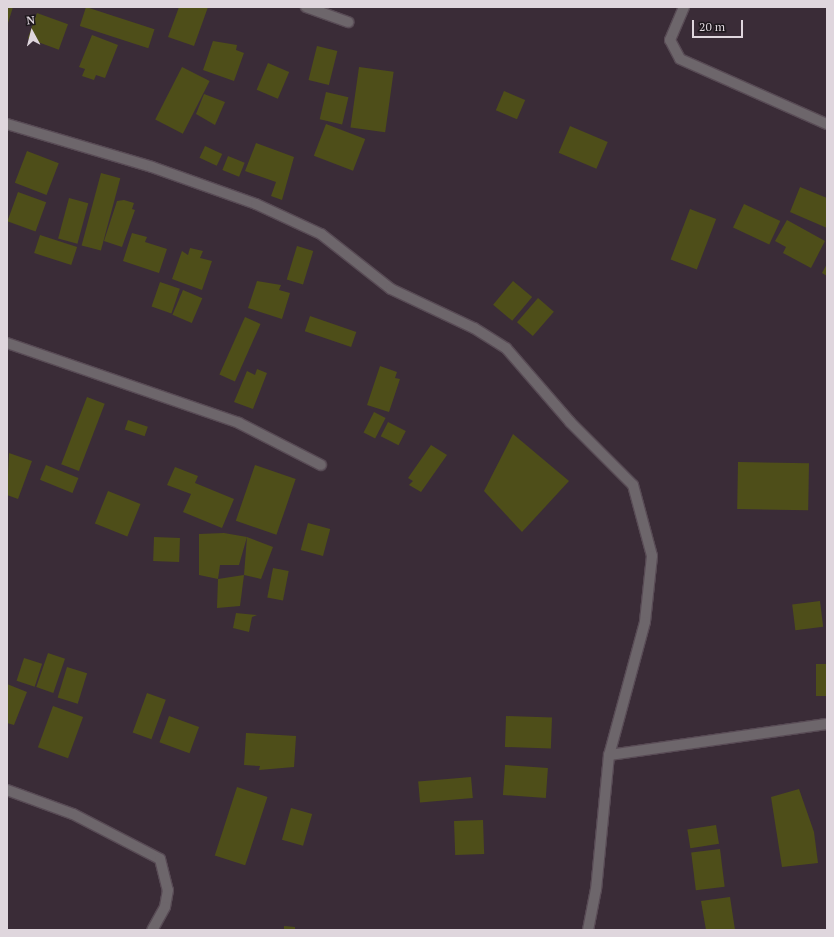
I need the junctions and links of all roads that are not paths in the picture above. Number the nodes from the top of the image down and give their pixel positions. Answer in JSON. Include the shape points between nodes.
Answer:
{"nodes":[{"id":1,"x":306,"y":7,"type":"edge"},
{"id":2,"x":684,"y":7,"type":"edge"},
{"id":3,"x":348,"y":22,"type":"dead end"},
{"id":4,"x":7,"y":124,"type":"edge"},
{"id":5,"x":827,"y":124,"type":"edge"},
{"id":6,"x":7,"y":343,"type":"edge"},
{"id":7,"x":321,"y":465,"type":"dead end"},
{"id":8,"x":827,"y":724,"type":"edge"},
{"id":9,"x":609,"y":755,"type":"junction"},
{"id":10,"x":7,"y":790,"type":"edge"},
{"id":11,"x":152,"y":930,"type":"edge"},
{"id":12,"x":588,"y":930,"type":"edge"}],
"edges":[{"from":1,"to":3,"type":"street"},
{"from":2,"to":5,"type":"street","via":[[670,40],[680,59]]},
{"from":4,"to":9,"type":"street","via":[[152,167],[303,225],[321,234],[391,289],[474,328],[506,348],[570,422],[623,473],[638,497],[652,556],[647,603],[636,663]]},
{"from":6,"to":7,"type":"street","via":[[238,423]]},
{"from":8,"to":9,"type":"street"},
{"from":9,"to":12,"type":"street","via":[[596,889]]},
{"from":10,"to":11,"type":"street","via":[[73,814],[160,859],[168,890],[165,907]]}]}
